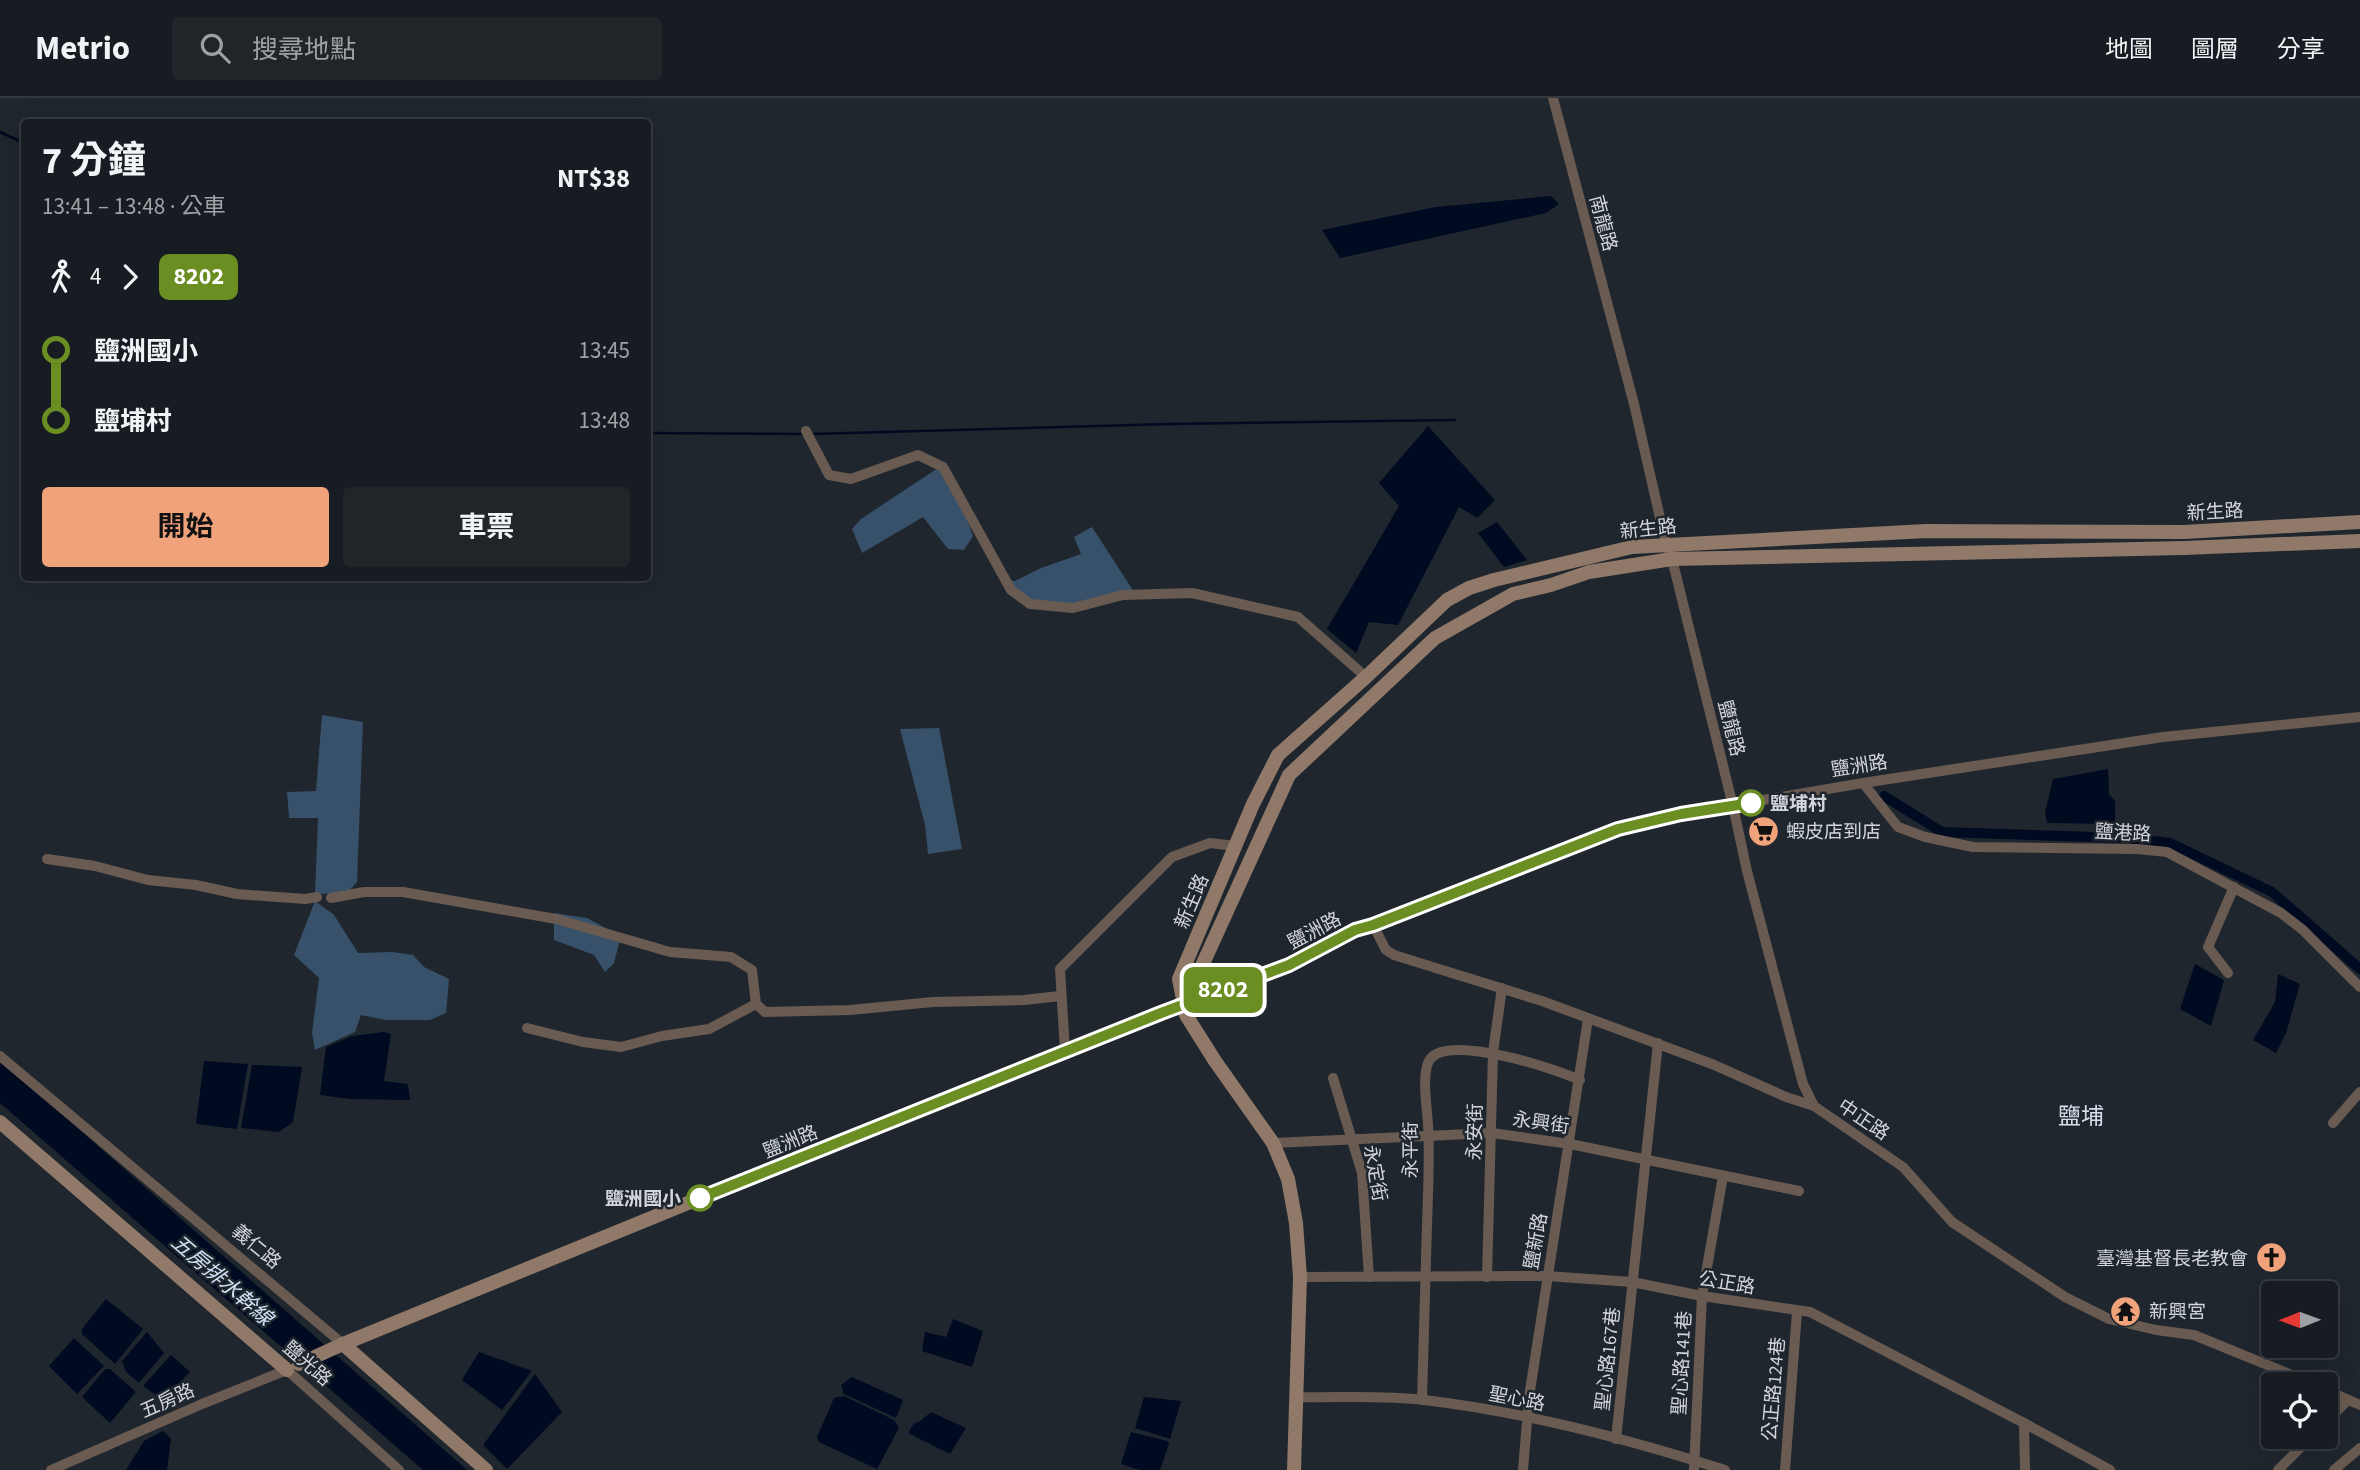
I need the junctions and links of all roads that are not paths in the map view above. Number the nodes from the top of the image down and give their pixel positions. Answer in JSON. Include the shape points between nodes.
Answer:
{"nodes":[{"id":1,"x":1553,"y":98,"type":"edge"},
{"id":2,"x":1621,"y":357,"type":"joint"},
{"id":3,"x":806,"y":431,"type":"dead end"},
{"id":4,"x":2360,"y":522,"type":"edge"},
{"id":5,"x":2360,"y":541,"type":"edge"},
{"id":6,"x":1666,"y":544,"type":"junction"},
{"id":7,"x":1672,"y":559,"type":"junction"},
{"id":8,"x":1366,"y":677,"type":"junction"},
{"id":9,"x":2360,"y":717,"type":"edge"},
{"id":10,"x":1863,"y":783,"type":"junction"},
{"id":11,"x":1733,"y":806,"type":"junction"},
{"id":12,"x":1235,"y":846,"type":"junction"},
{"id":13,"x":47,"y":859,"type":"dead end"},
{"id":14,"x":2234,"y":887,"type":"junction"},
{"id":15,"x":317,"y":897,"type":"dead end"},
{"id":16,"x":331,"y":898,"type":"dead end"},
{"id":17,"x":1373,"y":925,"type":"junction"},
{"id":18,"x":2228,"y":973,"type":"dead end"},
{"id":19,"x":2360,"y":987,"type":"edge"},
{"id":20,"x":1502,"y":988,"type":"junction"},
{"id":21,"x":1060,"y":996,"type":"junction"},
{"id":22,"x":1185,"y":1003,"type":"junction"},
{"id":23,"x":756,"y":1004,"type":"junction"},
{"id":24,"x":1588,"y":1019,"type":"junction"},
{"id":25,"x":527,"y":1028,"type":"dead end"},
{"id":26,"x":1658,"y":1044,"type":"junction"},
{"id":27,"x":1065,"y":1051,"type":"junction"},
{"id":28,"x":1493,"y":1052,"type":"junction"},
{"id":29,"x":0,"y":1056,"type":"edge"},
{"id":30,"x":1333,"y":1078,"type":"dead end"},
{"id":31,"x":1580,"y":1080,"type":"junction"},
{"id":32,"x":2360,"y":1093,"type":"edge"},
{"id":33,"x":1814,"y":1106,"type":"junction"},
{"id":34,"x":0,"y":1122,"type":"edge"},
{"id":35,"x":2333,"y":1123,"type":"dead end"},
{"id":36,"x":1493,"y":1133,"type":"junction"},
{"id":37,"x":1429,"y":1136,"type":"junction"},
{"id":38,"x":1352,"y":1138,"type":"junction"},
{"id":39,"x":1273,"y":1143,"type":"junction"},
{"id":40,"x":1570,"y":1144,"type":"junction"},
{"id":41,"x":1646,"y":1160,"type":"junction"},
{"id":42,"x":1723,"y":1176,"type":"junction"},
{"id":43,"x":1799,"y":1191,"type":"dead end"},
{"id":44,"x":1487,"y":1276,"type":"junction"},
{"id":45,"x":1547,"y":1276,"type":"junction"},
{"id":46,"x":1300,"y":1277,"type":"junction"},
{"id":47,"x":1369,"y":1277,"type":"junction"},
{"id":48,"x":1425,"y":1277,"type":"junction"},
{"id":49,"x":1632,"y":1282,"type":"junction"},
{"id":50,"x":1702,"y":1296,"type":"junction"},
{"id":51,"x":1797,"y":1312,"type":"junction"},
{"id":52,"x":338,"y":1347,"type":"junction"},
{"id":53,"x":293,"y":1367,"type":"junction"},
{"id":54,"x":2285,"y":1372,"type":"edge"},
{"id":55,"x":2338,"y":1395,"type":"edge"},
{"id":56,"x":1297,"y":1397,"type":"junction"},
{"id":57,"x":1422,"y":1400,"type":"junction"},
{"id":58,"x":2348,"y":1400,"type":"junction"},
{"id":59,"x":2360,"y":1405,"type":"edge"},
{"id":60,"x":2338,"y":1410,"type":"edge"},
{"id":61,"x":1528,"y":1417,"type":"junction"},
{"id":62,"x":2024,"y":1423,"type":"junction"},
{"id":63,"x":1616,"y":1438,"type":"junction"},
{"id":64,"x":2360,"y":1448,"type":"edge"},
{"id":65,"x":2299,"y":1449,"type":"edge"},
{"id":66,"x":1694,"y":1465,"type":"edge"},
{"id":67,"x":51,"y":1470,"type":"edge"},
{"id":68,"x":399,"y":1470,"type":"edge"},
{"id":69,"x":485,"y":1470,"type":"edge"},
{"id":70,"x":1294,"y":1470,"type":"edge"},
{"id":71,"x":1523,"y":1470,"type":"edge"},
{"id":72,"x":1725,"y":1470,"type":"edge"},
{"id":73,"x":1785,"y":1470,"type":"edge"},
{"id":74,"x":2025,"y":1470,"type":"edge"},
{"id":75,"x":2110,"y":1470,"type":"edge"},
{"id":76,"x":2278,"y":1470,"type":"edge"},
{"id":77,"x":2334,"y":1470,"type":"edge"}],
"edges":[{"from":1,"to":2,"type":"street","name":"南龍路"},
{"from":2,"to":6,"type":"street","name":"鹽龍路"},
{"from":3,"to":8,"type":"street","via":[[829,475],[851,479],[918,455],[943,467],[1011,590],[1030,604],[1073,608],[1123,595],[1192,593],[1298,617]]},
{"from":4,"to":6,"type":"street","name":"新生路","via":[[2184,532],[1926,531]]},
{"from":5,"to":7,"type":"street","name":"新生路"},
{"from":6,"to":7,"type":"street","name":"鹽龍路"},
{"from":6,"to":8,"type":"street","name":"新生路","via":[[1531,569],[1469,588],[1447,600]]},
{"from":7,"to":11,"type":"street","name":"鹽龍路"},
{"from":7,"to":22,"type":"street","name":"新生路","via":[[1589,572],[1513,594],[1435,638],[1289,775]]},
{"from":8,"to":12,"type":"street","name":"新生路","via":[[1278,755]]},
{"from":9,"to":10,"type":"street","name":"鹽洲路","via":[[2163,737]]},
{"from":10,"to":11,"type":"street","name":"鹽洲路"},
{"from":10,"to":14,"type":"street","name":"鹽港路","via":[[1898,827],[1925,837],[1973,847],[2167,852]]},
{"from":11,"to":17,"type":"street","name":"鹽洲路","via":[[1618,829]]},
{"from":11,"to":33,"type":"street","name":"鹽龍路","via":[[1800,1071]]},
{"from":12,"to":21,"type":"street","via":[[1210,843],[1172,858],[1060,969]]},
{"from":12,"to":22,"type":"street","name":"新生路","via":[[1179,979]]},
{"from":13,"to":15,"type":"street","via":[[237,894]]},
{"from":14,"to":18,"type":"street","via":[[2208,947]]},
{"from":14,"to":19,"type":"street","name":"鹽港路","via":[[2303,930]]},
{"from":16,"to":23,"type":"street","via":[[403,892],[556,919],[670,952],[731,957],[752,970]]},
{"from":17,"to":20,"type":"street","name":"中正路","via":[[1386,950],[1394,955]]},
{"from":17,"to":22,"type":"street","name":"鹽洲路","via":[[1289,965]]},
{"from":20,"to":24,"type":"street","name":"中正路"},
{"from":20,"to":28,"type":"street","name":"永安街"},
{"from":21,"to":23,"type":"street","via":[[850,1010],[765,1012]]},
{"from":21,"to":27,"type":"street"},
{"from":22,"to":27,"type":"street","name":"鹽洲路"},
{"from":22,"to":39,"type":"street","name":"新生路","via":[[1186,1015]]},
{"from":23,"to":25,"type":"street","via":[[709,1029],[621,1048]]},
{"from":24,"to":26,"type":"street","name":"中正路"},
{"from":24,"to":31,"type":"street","name":"鹽新路"},
{"from":26,"to":33,"type":"street","name":"中正路"},
{"from":26,"to":41,"type":"street","name":"聖心路167巷"},
{"from":27,"to":52,"type":"street","name":"鹽洲路"},
{"from":28,"to":31,"type":"street","name":"永平街"},
{"from":28,"to":36,"type":"street","name":"永安街"},
{"from":28,"to":37,"type":"street","name":"永平街","via":[[1444,1051],[1427,1062]]},
{"from":29,"to":52,"type":"street","name":"義仁路"},
{"from":30,"to":38,"type":"street","name":"永定街"},
{"from":31,"to":40,"type":"street","name":"鹽新路"},
{"from":32,"to":35,"type":"street"},
{"from":33,"to":54,"type":"street","name":"中正路","via":[[1903,1167],[1952,1222],[2065,1297],[2109,1319],[2194,1335]]},
{"from":34,"to":53,"type":"street","name":"鹽光路"},
{"from":36,"to":37,"type":"street","name":"永興街"},
{"from":36,"to":40,"type":"street","name":"永興街"},
{"from":36,"to":44,"type":"street","name":"永安街"},
{"from":37,"to":38,"type":"street","name":"永興街"},
{"from":37,"to":48,"type":"street","name":"永平街"},
{"from":38,"to":39,"type":"street","name":"永興街"},
{"from":38,"to":47,"type":"street","name":"永定街","via":[[1364,1189]]},
{"from":39,"to":46,"type":"street","name":"新生路","via":[[1288,1179]]},
{"from":40,"to":41,"type":"street","name":"永興街"},
{"from":40,"to":45,"type":"street","name":"鹽新路"},
{"from":41,"to":42,"type":"street","name":"永興街"},
{"from":41,"to":49,"type":"street","name":"聖心路167巷"},
{"from":42,"to":43,"type":"street","name":"永興街"},
{"from":42,"to":50,"type":"street","name":"聖心路141巷"},
{"from":44,"to":45,"type":"street","name":"公正路"},
{"from":44,"to":48,"type":"street","name":"公正路"},
{"from":45,"to":49,"type":"street","name":"公正路"},
{"from":45,"to":61,"type":"street","name":"鹽新路"},
{"from":46,"to":47,"type":"street","name":"公正路"},
{"from":46,"to":56,"type":"street","name":"新生路"},
{"from":47,"to":48,"type":"street","name":"公正路"},
{"from":48,"to":57,"type":"street","name":"永平街"},
{"from":49,"to":50,"type":"street","name":"公正路"},
{"from":49,"to":63,"type":"street","name":"聖心路167巷"},
{"from":50,"to":51,"type":"street","name":"公正路"},
{"from":50,"to":66,"type":"street","name":"聖心路141巷"},
{"from":51,"to":62,"type":"street","name":"公正路","via":[[1810,1312]]},
{"from":51,"to":73,"type":"street","name":"公正路124巷"},
{"from":52,"to":53,"type":"street","name":"鹽洲路"},
{"from":52,"to":69,"type":"street","name":"義仁路"},
{"from":53,"to":67,"type":"street","name":"五房路"},
{"from":53,"to":68,"type":"street","name":"鹽光路"},
{"from":55,"to":58,"type":"street"},
{"from":56,"to":57,"type":"street","name":"聖心路"},
{"from":56,"to":70,"type":"street","name":"新生路"},
{"from":57,"to":61,"type":"street","name":"聖心路"},
{"from":58,"to":59,"type":"street"},
{"from":58,"to":60,"type":"street"},
{"from":61,"to":63,"type":"street","name":"聖心路"},
{"from":61,"to":71,"type":"street","name":"鹽新路"},
{"from":62,"to":74,"type":"street"},
{"from":62,"to":75,"type":"street","name":"公正路"},
{"from":63,"to":66,"type":"street","name":"聖心路"},
{"from":64,"to":77,"type":"street"},
{"from":65,"to":76,"type":"street"},
{"from":66,"to":72,"type":"street","name":"聖心路"}]}
